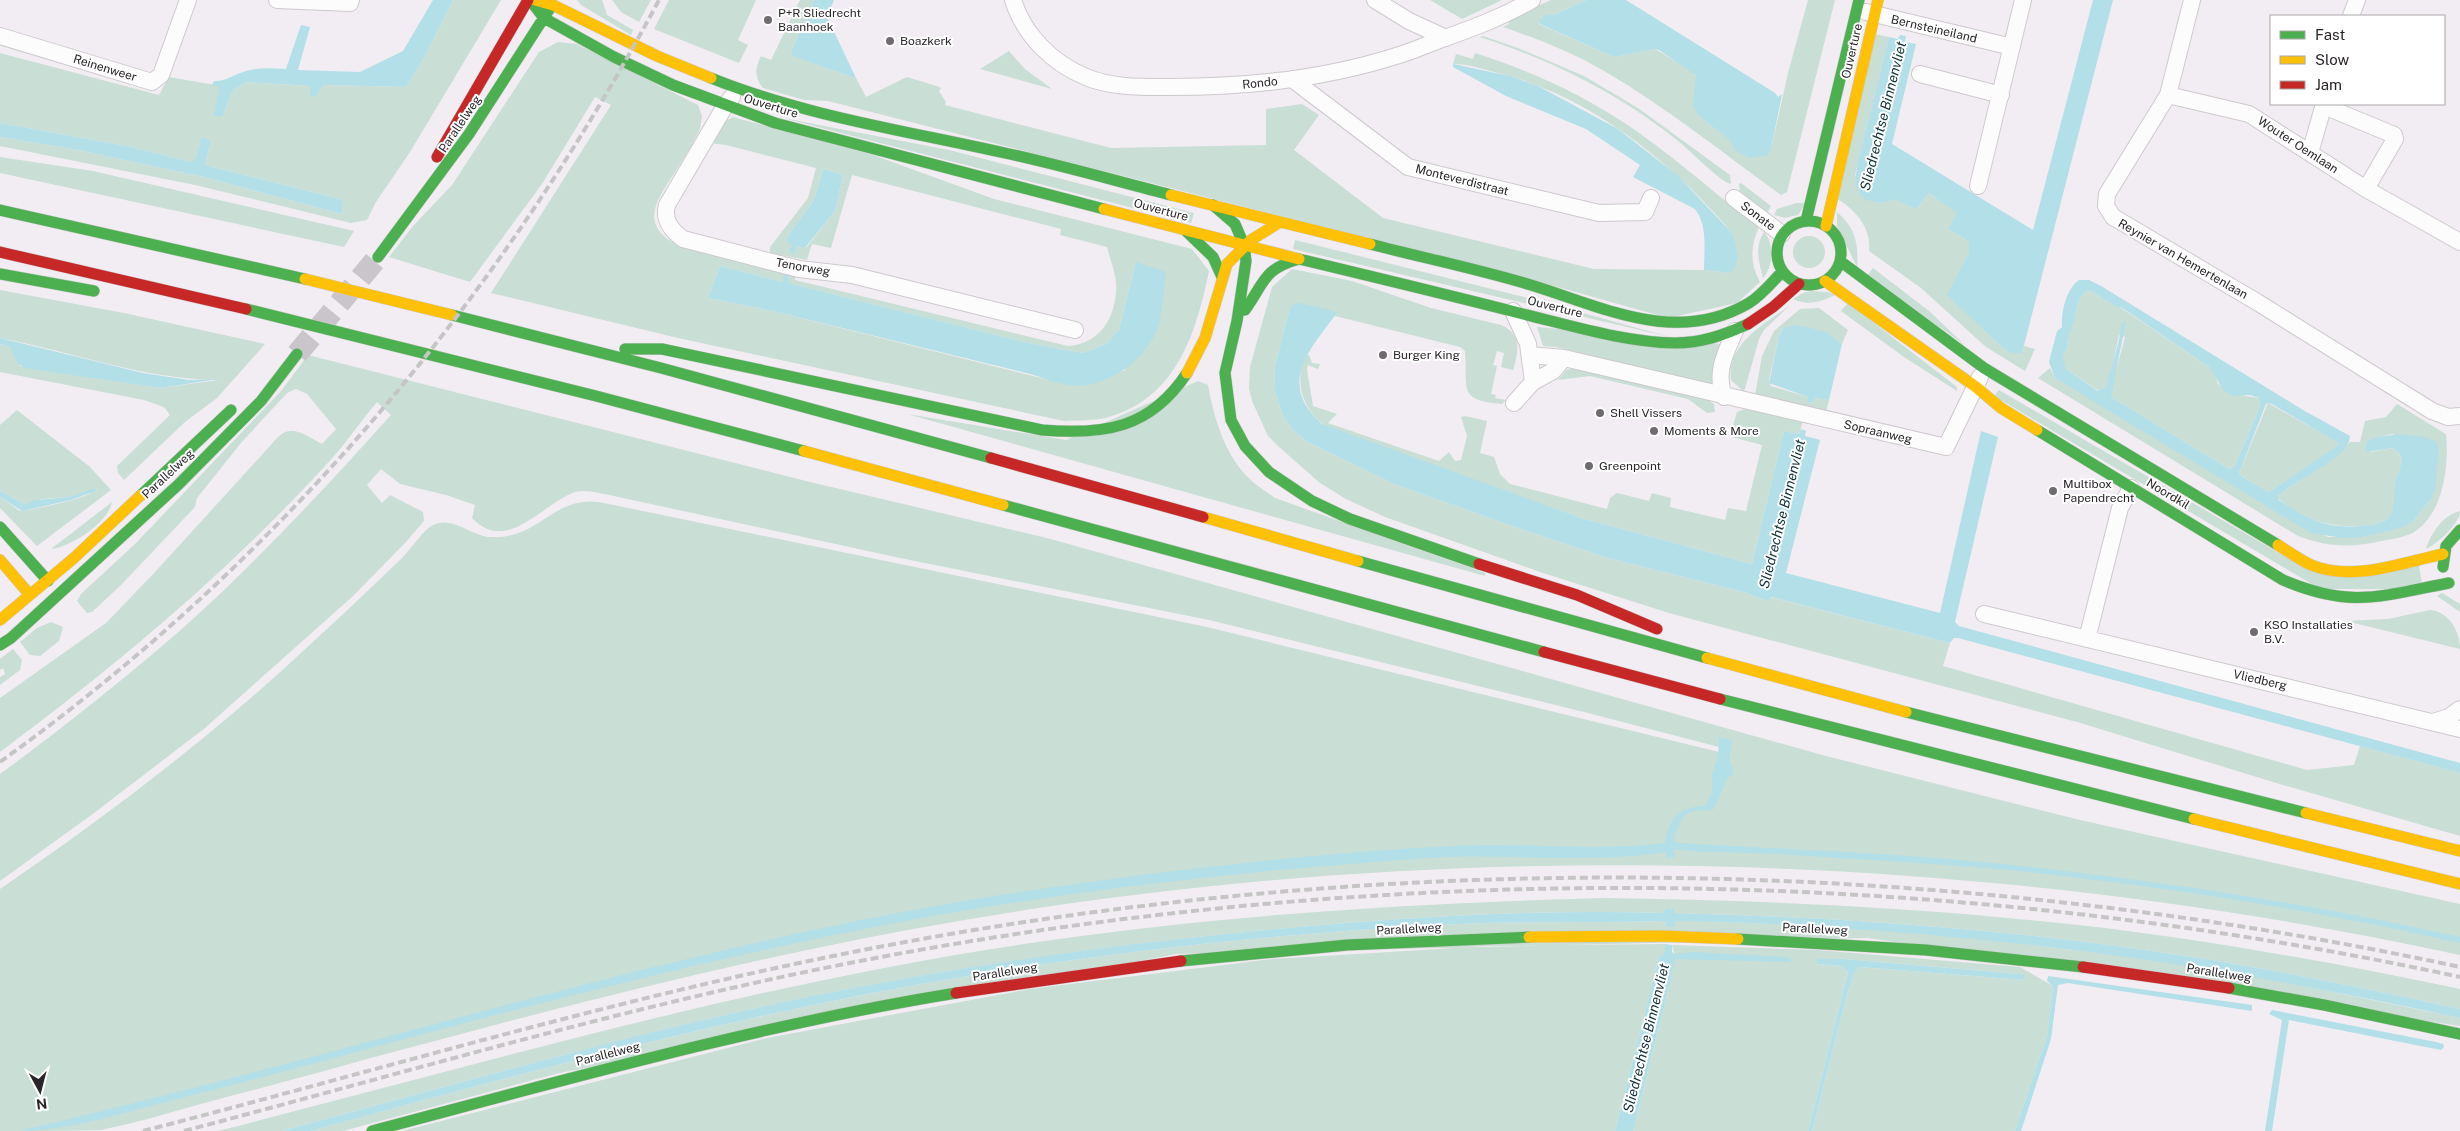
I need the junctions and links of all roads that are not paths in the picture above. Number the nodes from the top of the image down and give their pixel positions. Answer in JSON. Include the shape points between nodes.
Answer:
{"nodes":[{"id":1,"x":188,"y":0,"type":"edge"},
{"id":2,"x":277,"y":0,"type":"edge"},
{"id":3,"x":352,"y":0,"type":"edge"},
{"id":4,"x":529,"y":0,"type":"edge"},
{"id":5,"x":535,"y":0,"type":"edge"},
{"id":6,"x":1012,"y":0,"type":"edge"},
{"id":7,"x":1374,"y":0,"type":"edge"},
{"id":8,"x":1532,"y":0,"type":"edge"},
{"id":9,"x":2024,"y":0,"type":"edge"},
{"id":10,"x":2192,"y":0,"type":"edge"},
{"id":11,"x":2357,"y":0,"type":"edge"},
{"id":12,"x":554,"y":2,"type":"edge"},
{"id":13,"x":1858,"y":5,"type":"edge"},
{"id":14,"x":1876,"y":7,"type":"edge"},
{"id":15,"x":2351,"y":15,"type":"edge"},
{"id":16,"x":544,"y":18,"type":"junction"},
{"id":17,"x":0,"y":36,"type":"edge"},
{"id":18,"x":1446,"y":38,"type":"junction"},
{"id":19,"x":2012,"y":47,"type":"junction"},
{"id":20,"x":1920,"y":74,"type":"dead end"},
{"id":21,"x":1292,"y":79,"type":"junction"},
{"id":22,"x":738,"y":90,"type":"junction"},
{"id":23,"x":2001,"y":95,"type":"junction"},
{"id":24,"x":2168,"y":95,"type":"junction"},
{"id":25,"x":2324,"y":105,"type":"edge"},
{"id":26,"x":725,"y":106,"type":"junction"},
{"id":27,"x":2310,"y":153,"type":"junction"},
{"id":28,"x":1978,"y":186,"type":"dead end"},
{"id":29,"x":2366,"y":189,"type":"junction"},
{"id":30,"x":1651,"y":198,"type":"dead end"},
{"id":31,"x":1734,"y":198,"type":"dead end"},
{"id":32,"x":1213,"y":205,"type":"junction"},
{"id":33,"x":400,"y":208,"type":"dead end"},
{"id":34,"x":0,"y":210,"type":"edge"},
{"id":35,"x":1806,"y":221,"type":"junction"},
{"id":36,"x":1280,"y":222,"type":"junction"},
{"id":37,"x":1826,"y":226,"type":"junction"},
{"id":38,"x":1186,"y":231,"type":"junction"},
{"id":39,"x":1782,"y":234,"type":"junction"},
{"id":40,"x":2460,"y":242,"type":"edge"},
{"id":41,"x":1244,"y":245,"type":"junction"},
{"id":42,"x":0,"y":252,"type":"edge"},
{"id":43,"x":378,"y":257,"type":"tunnel mouth"},
{"id":44,"x":1299,"y":259,"type":"junction"},
{"id":45,"x":1840,"y":261,"type":"junction"},
{"id":46,"x":1782,"y":272,"type":"junction"},
{"id":47,"x":0,"y":274,"type":"edge"},
{"id":48,"x":1222,"y":277,"type":"junction"},
{"id":49,"x":1825,"y":281,"type":"junction"},
{"id":50,"x":1799,"y":284,"type":"junction"},
{"id":51,"x":103,"y":293,"type":"dead end"},
{"id":52,"x":1513,"y":311,"type":"junction"},
{"id":53,"x":1237,"y":321,"type":"junction"},
{"id":54,"x":1075,"y":330,"type":"dead end"},
{"id":55,"x":1735,"y":331,"type":"junction"},
{"id":56,"x":353,"y":348,"type":"dead end"},
{"id":57,"x":581,"y":348,"type":"junction"},
{"id":58,"x":1530,"y":355,"type":"junction"},
{"id":59,"x":440,"y":357,"type":"junction"},
{"id":60,"x":1564,"y":358,"type":"junction"},
{"id":61,"x":274,"y":364,"type":"dead end"},
{"id":62,"x":1984,"y":368,"type":"junction"},
{"id":63,"x":1534,"y":382,"type":"junction"},
{"id":64,"x":1976,"y":386,"type":"junction"},
{"id":65,"x":1724,"y":397,"type":"junction"},
{"id":66,"x":1514,"y":403,"type":"dead end"},
{"id":67,"x":237,"y":404,"type":"dead end"},
{"id":68,"x":2460,"y":416,"type":"edge"},
{"id":69,"x":2132,"y":488,"type":"junction"},
{"id":70,"x":0,"y":528,"type":"edge"},
{"id":71,"x":2460,"y":530,"type":"edge"},
{"id":72,"x":2443,"y":554,"type":"junction"},
{"id":73,"x":0,"y":560,"type":"edge"},
{"id":74,"x":48,"y":581,"type":"junction"},
{"id":75,"x":2450,"y":583,"type":"junction"},
{"id":76,"x":2460,"y":593,"type":"edge"},
{"id":77,"x":30,"y":595,"type":"junction"},
{"id":78,"x":48,"y":605,"type":"junction"},
{"id":79,"x":1984,"y":614,"type":"dead end"},
{"id":80,"x":0,"y":620,"type":"edge"},
{"id":81,"x":2087,"y":640,"type":"junction"},
{"id":82,"x":0,"y":645,"type":"edge"},
{"id":83,"x":1760,"y":673,"type":"junction"},
{"id":84,"x":2460,"y":709,"type":"edge"},
{"id":85,"x":2433,"y":722,"type":"junction"},
{"id":86,"x":2460,"y":729,"type":"edge"},
{"id":87,"x":2460,"y":851,"type":"edge"},
{"id":88,"x":2460,"y":884,"type":"edge"},
{"id":89,"x":2460,"y":1034,"type":"edge"},
{"id":90,"x":372,"y":1131,"type":"edge"}],
"edges":[{"from":1,"to":17,"type":"street","name":"Reinenweer","via":[[161,75],[152,82]]},
{"from":2,"to":3,"type":"street","via":[[350,3]]},
{"from":4,"to":16,"type":"main road","name":"Ouverture"},
{"from":4,"to":33,"type":"main road","name":"Parallelweg","via":[[435,162]]},
{"from":5,"to":12,"type":"main road","name":"Ouverture"},
{"from":6,"to":21,"type":"street","name":"Rondo","via":[[1035,41],[1062,66],[1087,78],[1137,87],[1222,86]]},
{"from":7,"to":18,"type":"street"},
{"from":8,"to":18,"type":"street","name":"Rondo"},
{"from":9,"to":19,"type":"street"},
{"from":10,"to":24,"type":"street","name":"Reynier van Hemertenlaan"},
{"from":11,"to":15,"type":"street"},
{"from":12,"to":16,"type":"main road","name":"Parallelweg"},
{"from":12,"to":22,"type":"main road","name":"Ouverture","via":[[656,56]]},
{"from":13,"to":14,"type":"street","name":"Bernsteineiland"},
{"from":13,"to":35,"type":"main road","name":"Ouverture"},
{"from":14,"to":19,"type":"street","name":"Bernsteineiland"},
{"from":14,"to":37,"type":"main road","name":"Ouverture"},
{"from":16,"to":26,"type":"main road","name":"Ouverture","via":[[614,58]]},
{"from":16,"to":43,"type":"main road","name":"Parallelweg","via":[[459,150]]},
{"from":18,"to":21,"type":"street","name":"Rondo","via":[[1396,56]]},
{"from":19,"to":23,"type":"street"},
{"from":20,"to":23,"type":"street"},
{"from":21,"to":30,"type":"street","name":"Monteverdistraat","via":[[1408,166],[1599,213],[1645,212]]},
{"from":22,"to":26,"type":"street","name":"Tenorweg"},
{"from":22,"to":32,"type":"main road","name":"Ouverture","via":[[856,122],[1006,153]]},
{"from":23,"to":28,"type":"street"},
{"from":24,"to":27,"type":"street","name":"Wouter Oemlaan","via":[[2249,114]]},
{"from":24,"to":68,"type":"street","name":"Reynier van Hemertenlaan","via":[[2108,194],[2106,206],[2113,217],[2432,411],[2448,417]]},
{"from":25,"to":27,"type":"street"},
{"from":25,"to":29,"type":"street","via":[[2394,135],[2395,139]]},
{"from":26,"to":38,"type":"main road","name":"Ouverture","via":[[775,123]]},
{"from":26,"to":54,"type":"street","name":"Tenorweg","via":[[667,204],[665,214],[668,223],[673,232],[683,239],[799,269],[852,275]]},
{"from":27,"to":29,"type":"street","name":"Wouter Oemlaan"},
{"from":29,"to":40,"type":"street","name":"Wouter Oemlaan"},
{"from":31,"to":39,"type":"street","name":"Sonate"},
{"from":32,"to":36,"type":"main road","name":"Ouverture"},
{"from":32,"to":41,"type":"main road","via":[[1235,224]]},
{"from":34,"to":57,"type":"main road","via":[[158,244]]},
{"from":35,"to":37,"type":"main road"},
{"from":35,"to":39,"type":"main road","via":[[1792,225]]},
{"from":36,"to":41,"type":"main road","via":[[1256,234]]},
{"from":36,"to":46,"type":"main road","name":"Ouverture","via":[[1530,285],[1596,309],[1646,322],[1702,322],[1731,312],[1751,302]]},
{"from":37,"to":45,"type":"main road","via":[[1839,241]]},
{"from":38,"to":41,"type":"main road","name":"Ouverture"},
{"from":38,"to":48,"type":"main road","via":[[1213,258]]},
{"from":39,"to":46,"type":"main road","via":[[1776,253]]},
{"from":41,"to":44,"type":"main road","name":"Ouverture"},
{"from":41,"to":48,"type":"main road","via":[[1227,264]]},
{"from":41,"to":53,"type":"main road","via":[[1246,261]]},
{"from":42,"to":59,"type":"main road","via":[[175,291]]},
{"from":44,"to":52,"type":"main road","name":"Ouverture"},
{"from":44,"to":53,"type":"main road","via":[[1272,268],[1259,283],[1255,297]]},
{"from":45,"to":49,"type":"main road","via":[[1832,276]]},
{"from":45,"to":62,"type":"main road","name":"Noordkil"},
{"from":46,"to":50,"type":"main road"},
{"from":47,"to":51,"type":"main road"},
{"from":48,"to":57,"type":"main road","via":[[1201,348],[1169,398],[1143,418],[1113,429],[1084,433],[1002,423],[662,349]]},
{"from":49,"to":50,"type":"main road"},
{"from":49,"to":64,"type":"main road","name":"Noordkil"},
{"from":50,"to":55,"type":"main road","name":"Ouverture","via":[[1769,312]]},
{"from":52,"to":55,"type":"main road","name":"Ouverture","via":[[1643,341],[1684,343],[1711,340]]},
{"from":52,"to":58,"type":"street","via":[[1524,332]]},
{"from":53,"to":83,"type":"main road","via":[[1225,373],[1231,420],[1245,446],[1269,472],[1312,501],[1350,519],[1577,595]]},
{"from":55,"to":65,"type":"street","via":[[1721,365]]},
{"from":56,"to":59,"type":"main road"},
{"from":57,"to":83,"type":"main road","via":[[839,416]]},
{"from":58,"to":60,"type":"street","name":"Sopraanweg"},
{"from":58,"to":63,"type":"street"},
{"from":59,"to":88,"type":"main road","via":[[1602,667],[1990,768]]},
{"from":60,"to":63,"type":"street","via":[[1552,371]]},
{"from":60,"to":65,"type":"street","name":"Sopraanweg"},
{"from":61,"to":78,"type":"main road","name":"Parallelweg","via":[[292,352],[261,401],[179,484]]},
{"from":62,"to":64,"type":"street","name":"Sopraanweg"},
{"from":62,"to":72,"type":"main road","name":"Noordkil","via":[[2311,565],[2340,572],[2358,572]]},
{"from":63,"to":66,"type":"street"},
{"from":64,"to":65,"type":"street","name":"Sopraanweg","via":[[1946,447]]},
{"from":64,"to":69,"type":"main road","name":"Noordkil","via":[[2001,408]]},
{"from":67,"to":74,"type":"main road","name":"Parallelweg"},
{"from":69,"to":75,"type":"main road","name":"Noordkil","via":[[2283,580],[2308,591],[2340,599],[2366,599]]},
{"from":69,"to":81,"type":"street","via":[[2120,508]]},
{"from":70,"to":74,"type":"main road"},
{"from":71,"to":72,"type":"main road","via":[[2450,538]]},
{"from":72,"to":75,"type":"main road","via":[[2443,569]]},
{"from":73,"to":77,"type":"main road"},
{"from":74,"to":77,"type":"main road","name":"Parallelweg"},
{"from":74,"to":78,"type":"main road"},
{"from":75,"to":76,"type":"main road"},
{"from":77,"to":78,"type":"main road"},
{"from":77,"to":80,"type":"main road","name":"Parallelweg"},
{"from":78,"to":82,"type":"main road","name":"Parallelweg"},
{"from":79,"to":81,"type":"street","name":"Vliedberg"},
{"from":81,"to":85,"type":"street","name":"Vliedberg"},
{"from":83,"to":87,"type":"main road"},
{"from":84,"to":85,"type":"street"},
{"from":85,"to":86,"type":"street","name":"Vliedberg"},
{"from":89,"to":90,"type":"main road","name":"Parallelweg","via":[[2306,1002],[2134,974],[1869,946],[1744,939],[1602,937],[1407,942],[1164,963],[1032,980],[851,1013],[678,1051]]}]}
